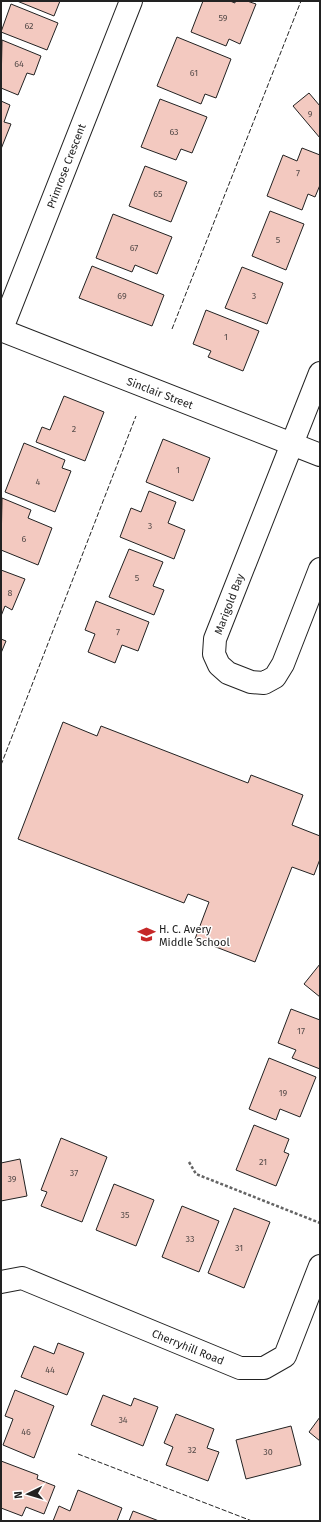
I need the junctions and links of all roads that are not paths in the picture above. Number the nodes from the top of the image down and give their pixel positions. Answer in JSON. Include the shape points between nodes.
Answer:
{"nodes":[{"id":1,"x":131,"y":1,"type":"edge"},
{"id":2,"x":1,"y":330,"type":"edge"},
{"id":3,"x":320,"y":373,"type":"edge"},
{"id":4,"x":292,"y":444,"type":"junction"},
{"id":5,"x":320,"y":455,"type":"edge"},
{"id":6,"x":320,"y":569,"type":"edge"},
{"id":7,"x":320,"y":1266,"type":"edge"},
{"id":8,"x":1,"y":1282,"type":"edge"}],
"edges":[{"from":1,"to":2,"type":"street","name":"Primrose Crescent"},
{"from":2,"to":4,"type":"street","name":"Sinclair Street"},
{"from":3,"to":4,"type":"street"},
{"from":4,"to":5,"type":"street","name":"Sinclair Street"},
{"from":4,"to":6,"type":"street","name":"Marigold Bay","via":[[215,639],[214,654],[218,665],[228,673],[251,682],[264,683],[275,677],[283,664]]},
{"from":7,"to":8,"type":"street","name":"Cherryhill Road","via":[[285,1356],[264,1368],[240,1368],[22,1278]]}]}
